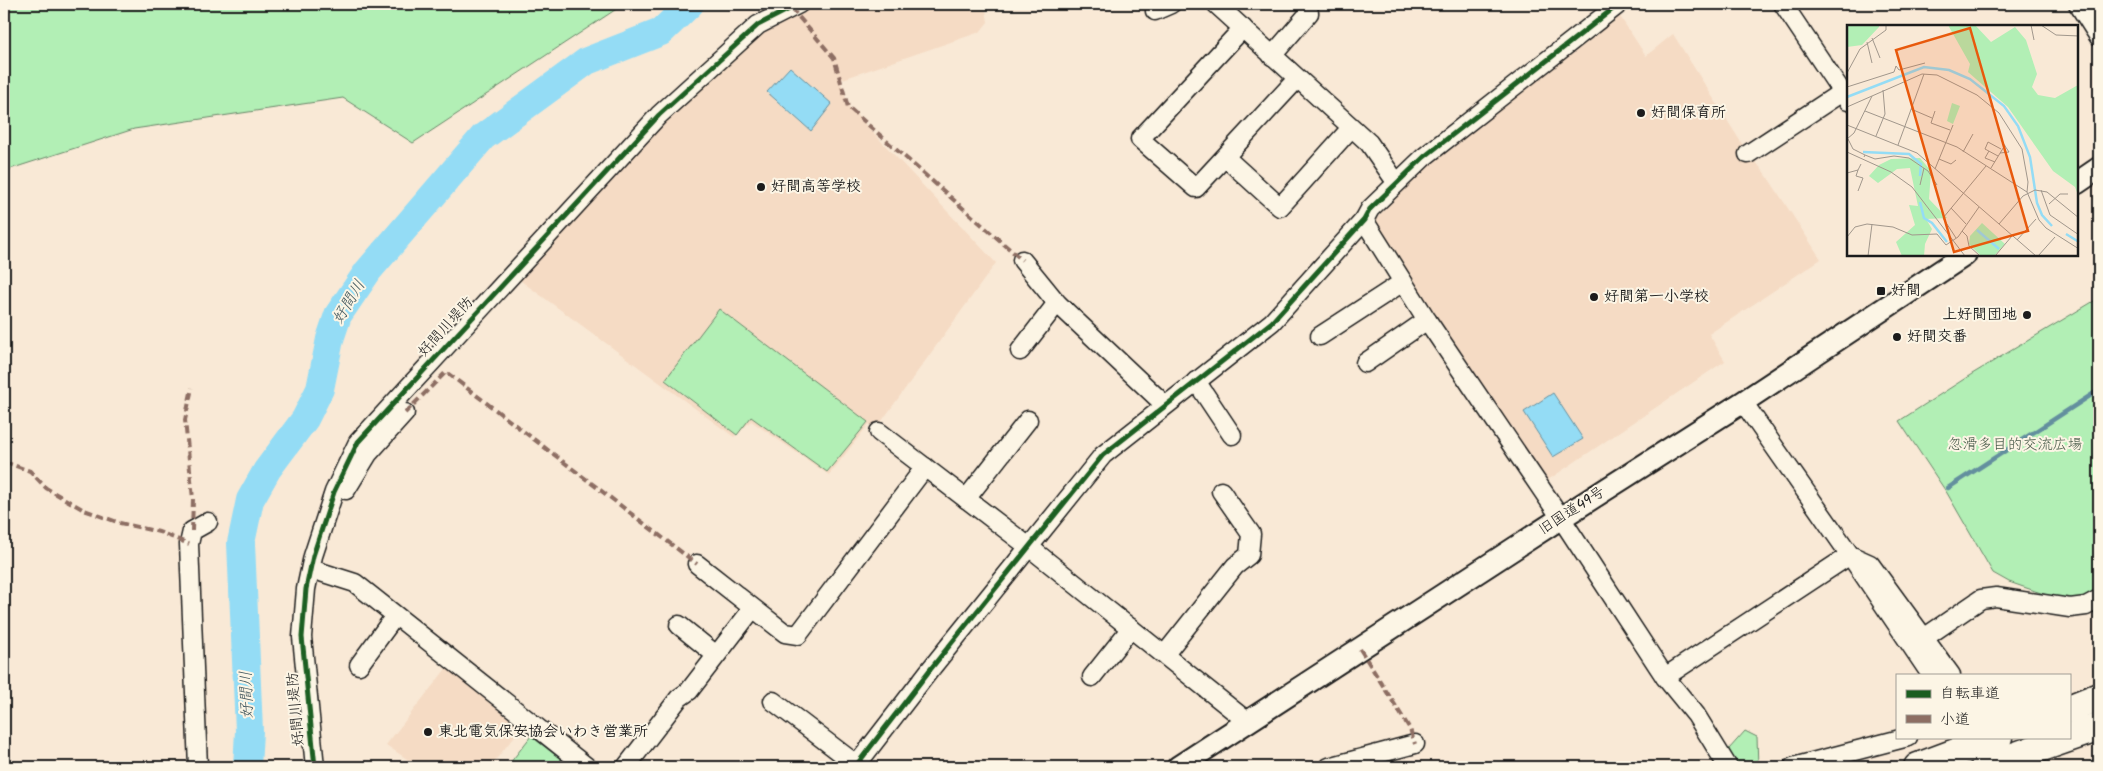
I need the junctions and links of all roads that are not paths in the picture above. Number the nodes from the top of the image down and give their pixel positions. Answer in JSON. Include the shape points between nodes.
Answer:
{"nodes":[{"id":1,"x":799,"y":4,"type":"edge"},
{"id":2,"x":1171,"y":4,"type":"edge"},
{"id":3,"x":1216,"y":4,"type":"edge"},
{"id":4,"x":1307,"y":4,"type":"edge"},
{"id":5,"x":1619,"y":4,"type":"edge"},
{"id":6,"x":1783,"y":4,"type":"edge"},
{"id":7,"x":2086,"y":7,"type":"edge"},
{"id":8,"x":1155,"y":11,"type":"dead end"},
{"id":9,"x":1243,"y":28,"type":"junction"},
{"id":10,"x":2099,"y":37,"type":"edge"},
{"id":11,"x":1272,"y":56,"type":"junction"},
{"id":12,"x":1297,"y":79,"type":"junction"},
{"id":13,"x":1845,"y":97,"type":"edge"},
{"id":14,"x":1351,"y":128,"type":"junction"},
{"id":15,"x":1748,"y":154,"type":"dead end"},
{"id":16,"x":1226,"y":158,"type":"junction"},
{"id":17,"x":2099,"y":168,"type":"edge"},
{"id":18,"x":2078,"y":181,"type":"edge"},
{"id":19,"x":1396,"y":182,"type":"junction"},
{"id":20,"x":1364,"y":220,"type":"junction"},
{"id":21,"x":1958,"y":257,"type":"edge"},
{"id":22,"x":1022,"y":260,"type":"dead end"},
{"id":23,"x":1403,"y":282,"type":"junction"},
{"id":24,"x":1057,"y":303,"type":"junction"},
{"id":25,"x":1427,"y":320,"type":"junction"},
{"id":26,"x":1320,"y":336,"type":"dead end"},
{"id":27,"x":1020,"y":351,"type":"dead end"},
{"id":28,"x":1366,"y":363,"type":"dead end"},
{"id":29,"x":1196,"y":381,"type":"junction"},
{"id":30,"x":1162,"y":402,"type":"junction"},
{"id":31,"x":1743,"y":402,"type":"junction"},
{"id":32,"x":405,"y":413,"type":"dead end"},
{"id":33,"x":1028,"y":420,"type":"dead end"},
{"id":34,"x":880,"y":432,"type":"dead end"},
{"id":35,"x":1232,"y":435,"type":"dead end"},
{"id":36,"x":925,"y":467,"type":"junction"},
{"id":37,"x":1221,"y":491,"type":"dead end"},
{"id":38,"x":966,"y":499,"type":"junction"},
{"id":39,"x":1561,"y":518,"type":"junction"},
{"id":40,"x":324,"y":521,"type":"junction"},
{"id":41,"x":208,"y":522,"type":"dead end"},
{"id":42,"x":1029,"y":547,"type":"junction"},
{"id":43,"x":1850,"y":555,"type":"junction"},
{"id":44,"x":697,"y":564,"type":"dead end"},
{"id":45,"x":311,"y":569,"type":"junction"},
{"id":46,"x":2099,"y":599,"type":"edge"},
{"id":47,"x":750,"y":612,"type":"dead end"},
{"id":48,"x":396,"y":616,"type":"junction"},
{"id":49,"x":678,"y":625,"type":"dead end"},
{"id":50,"x":1131,"y":628,"type":"junction"},
{"id":51,"x":1924,"y":638,"type":"junction"},
{"id":52,"x":716,"y":654,"type":"junction"},
{"id":53,"x":1165,"y":654,"type":"junction"},
{"id":54,"x":359,"y":665,"type":"dead end"},
{"id":55,"x":1930,"y":674,"type":"edge"},
{"id":56,"x":1950,"y":674,"type":"edge"},
{"id":57,"x":1092,"y":677,"type":"dead end"},
{"id":58,"x":1665,"y":677,"type":"junction"},
{"id":59,"x":2099,"y":697,"type":"edge"},
{"id":60,"x":773,"y":701,"type":"dead end"},
{"id":61,"x":2070,"y":709,"type":"edge"},
{"id":62,"x":1248,"y":722,"type":"junction"},
{"id":63,"x":2099,"y":727,"type":"edge"},
{"id":64,"x":2070,"y":734,"type":"edge"},
{"id":65,"x":1904,"y":738,"type":"edge"},
{"id":66,"x":2051,"y":738,"type":"edge"},
{"id":67,"x":1415,"y":744,"type":"dead end"},
{"id":68,"x":1991,"y":752,"type":"edge"},
{"id":69,"x":856,"y":766,"type":"edge"},
{"id":70,"x":1337,"y":766,"type":"edge"},
{"id":71,"x":198,"y":767,"type":"edge"},
{"id":72,"x":315,"y":767,"type":"edge"},
{"id":73,"x":587,"y":767,"type":"edge"},
{"id":74,"x":626,"y":767,"type":"edge"},
{"id":75,"x":1178,"y":767,"type":"edge"},
{"id":76,"x":1728,"y":767,"type":"edge"},
{"id":77,"x":1793,"y":767,"type":"edge"},
{"id":78,"x":1918,"y":767,"type":"edge"}],
"edges":[{"from":1,"to":40,"type":"street","name":"好間川堤防","via":[[758,25],[659,115],[483,304],[358,442]]},
{"from":2,"to":8,"type":"street"},
{"from":3,"to":9,"type":"street"},
{"from":4,"to":11,"type":"street","via":[[1309,13]]},
{"from":5,"to":19,"type":"street"},
{"from":6,"to":13,"type":"street"},
{"from":7,"to":10,"type":"street"},
{"from":9,"to":11,"type":"street"},
{"from":9,"to":16,"type":"street","via":[[1140,139],[1196,188]]},
{"from":11,"to":12,"type":"street"},
{"from":12,"to":14,"type":"street"},
{"from":12,"to":16,"type":"street"},
{"from":13,"to":15,"type":"street"},
{"from":14,"to":16,"type":"street","via":[[1280,207]]},
{"from":14,"to":19,"type":"street","via":[[1369,143]]},
{"from":17,"to":18,"type":"street"},
{"from":19,"to":20,"type":"street"},
{"from":20,"to":23,"type":"street"},
{"from":20,"to":29,"type":"street","via":[[1272,322]]},
{"from":21,"to":31,"type":"street","name":"旧国道49号"},
{"from":22,"to":24,"type":"street"},
{"from":23,"to":25,"type":"street"},
{"from":23,"to":26,"type":"street"},
{"from":24,"to":27,"type":"street"},
{"from":24,"to":30,"type":"street"},
{"from":25,"to":28,"type":"street"},
{"from":25,"to":39,"type":"street"},
{"from":29,"to":30,"type":"street"},
{"from":29,"to":35,"type":"street"},
{"from":30,"to":42,"type":"street","via":[[1104,455]]},
{"from":31,"to":39,"type":"street","name":"旧国道49号"},
{"from":31,"to":43,"type":"street"},
{"from":32,"to":40,"type":"street","via":[[368,454]]},
{"from":33,"to":38,"type":"street"},
{"from":34,"to":36,"type":"street"},
{"from":36,"to":38,"type":"street"},
{"from":36,"to":44,"type":"street","via":[[798,635],[785,634]]},
{"from":37,"to":53,"type":"street","via":[[1250,534],[1248,555],[1235,566]]},
{"from":38,"to":42,"type":"street"},
{"from":39,"to":58,"type":"street"},
{"from":39,"to":62,"type":"street","name":"旧国道49号"},
{"from":40,"to":45,"type":"street","name":"好間川堤防"},
{"from":41,"to":71,"type":"street","via":[[192,531],[189,544]]},
{"from":42,"to":50,"type":"street"},
{"from":42,"to":69,"type":"street"},
{"from":43,"to":51,"type":"street","via":[[1870,564]]},
{"from":43,"to":55,"type":"street"},
{"from":43,"to":58,"type":"street"},
{"from":45,"to":48,"type":"street","via":[[355,583]]},
{"from":45,"to":72,"type":"street","name":"好間川堤防","via":[[302,637]]},
{"from":46,"to":51,"type":"street","via":[[2086,606],[2070,608],[1996,597],[1981,599]]},
{"from":47,"to":52,"type":"street"},
{"from":48,"to":54,"type":"street"},
{"from":48,"to":73,"type":"street"},
{"from":49,"to":52,"type":"street"},
{"from":50,"to":53,"type":"street"},
{"from":50,"to":57,"type":"street"},
{"from":51,"to":56,"type":"street"},
{"from":52,"to":74,"type":"street"},
{"from":53,"to":62,"type":"street"},
{"from":58,"to":76,"type":"street","via":[[1696,715]]},
{"from":59,"to":61,"type":"highway"},
{"from":60,"to":69,"type":"street"},
{"from":62,"to":75,"type":"street","name":"旧国道49号"},
{"from":63,"to":64,"type":"highway"},
{"from":65,"to":77,"type":"street"},
{"from":66,"to":68,"type":"highway"},
{"from":67,"to":70,"type":"street"},
{"from":68,"to":78,"type":"highway"}]}
